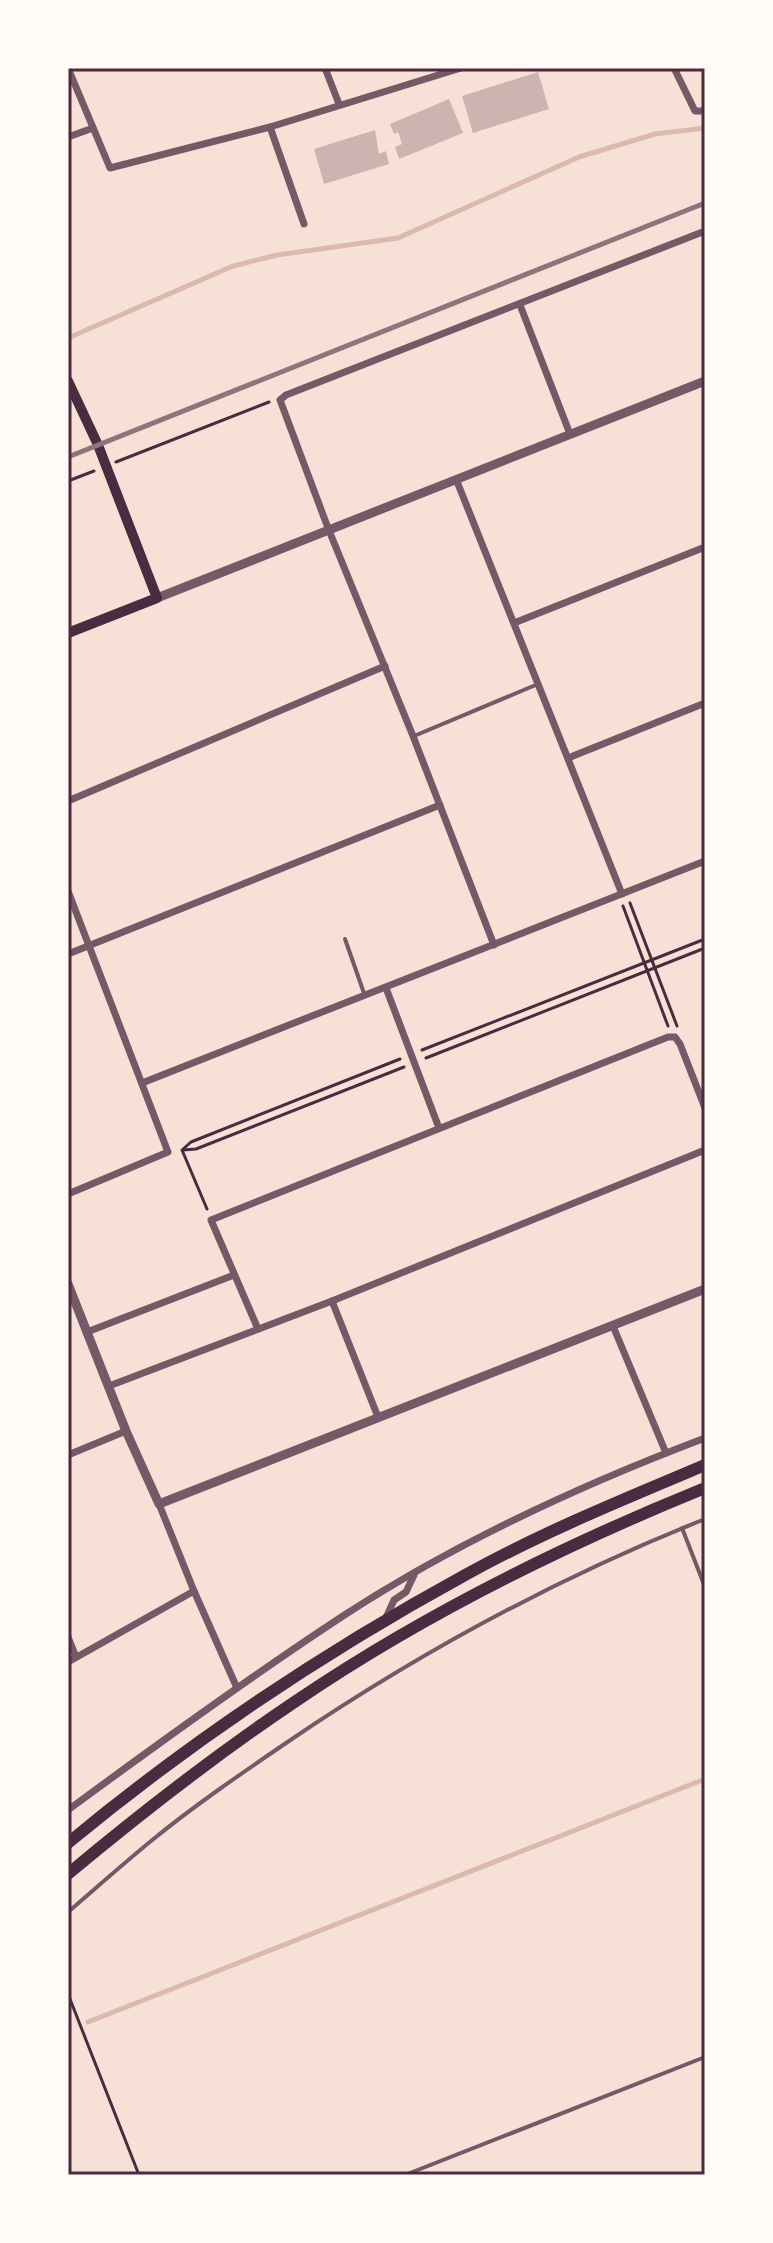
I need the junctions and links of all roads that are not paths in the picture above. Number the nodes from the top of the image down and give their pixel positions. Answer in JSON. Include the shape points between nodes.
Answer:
{"nodes":[{"id":1,"x":68,"y":68,"type":"edge"},
{"id":2,"x":325,"y":68,"type":"edge"},
{"id":3,"x":461,"y":68,"type":"edge"},
{"id":4,"x":674,"y":68,"type":"edge"},
{"id":5,"x":339,"y":104,"type":"junction"},
{"id":6,"x":705,"y":111,"type":"edge"},
{"id":7,"x":270,"y":127,"type":"junction"},
{"id":8,"x":93,"y":128,"type":"junction"},
{"id":9,"x":68,"y":137,"type":"edge"},
{"id":10,"x":304,"y":224,"type":"dead end"},
{"id":11,"x":705,"y":231,"type":"edge"},
{"id":12,"x":520,"y":305,"type":"junction"},
{"id":13,"x":68,"y":381,"type":"edge"},
{"id":14,"x":705,"y":381,"type":"edge"},
{"id":15,"x":570,"y":434,"type":"junction"},
{"id":16,"x":456,"y":479,"type":"junction"},
{"id":17,"x":328,"y":528,"type":"junction"},
{"id":18,"x":705,"y":547,"type":"edge"},
{"id":19,"x":157,"y":598,"type":"junction"},
{"id":20,"x":514,"y":623,"type":"junction"},
{"id":21,"x":68,"y":633,"type":"edge"},
{"id":22,"x":385,"y":666,"type":"junction"},
{"id":23,"x":538,"y":684,"type":"junction"},
{"id":24,"x":705,"y":703,"type":"edge"},
{"id":25,"x":413,"y":736,"type":"junction"},
{"id":26,"x":568,"y":758,"type":"junction"},
{"id":27,"x":68,"y":801,"type":"edge"},
{"id":28,"x":440,"y":805,"type":"junction"},
{"id":29,"x":705,"y":861,"type":"edge"},
{"id":30,"x":68,"y":891,"type":"edge"},
{"id":31,"x":622,"y":894,"type":"junction"},
{"id":32,"x":345,"y":939,"type":"dead end"},
{"id":33,"x":89,"y":945,"type":"junction"},
{"id":34,"x":494,"y":945,"type":"junction"},
{"id":35,"x":68,"y":954,"type":"edge"},
{"id":36,"x":386,"y":988,"type":"junction"},
{"id":37,"x":365,"y":996,"type":"junction"},
{"id":38,"x":142,"y":1083,"type":"junction"},
{"id":39,"x":705,"y":1108,"type":"edge"},
{"id":40,"x":439,"y":1128,"type":"junction"},
{"id":41,"x":705,"y":1150,"type":"edge"},
{"id":42,"x":68,"y":1194,"type":"edge"},
{"id":43,"x":234,"y":1275,"type":"junction"},
{"id":44,"x":68,"y":1284,"type":"edge"},
{"id":45,"x":705,"y":1289,"type":"edge"},
{"id":46,"x":332,"y":1301,"type":"junction"},
{"id":47,"x":613,"y":1326,"type":"junction"},
{"id":48,"x":258,"y":1329,"type":"junction"},
{"id":49,"x":87,"y":1332,"type":"junction"},
{"id":50,"x":109,"y":1386,"type":"junction"},
{"id":51,"x":378,"y":1417,"type":"junction"},
{"id":52,"x":126,"y":1431,"type":"junction"},
{"id":53,"x":705,"y":1438,"type":"edge"},
{"id":54,"x":666,"y":1453,"type":"junction"},
{"id":55,"x":68,"y":1455,"type":"edge"},
{"id":56,"x":705,"y":1465,"type":"edge"},
{"id":57,"x":705,"y":1488,"type":"edge"},
{"id":58,"x":159,"y":1504,"type":"junction"},
{"id":59,"x":705,"y":1519,"type":"edge"},
{"id":60,"x":682,"y":1528,"type":"junction"},
{"id":61,"x":415,"y":1574,"type":"junction"},
{"id":62,"x":705,"y":1587,"type":"edge"},
{"id":63,"x":194,"y":1591,"type":"junction"},
{"id":64,"x":384,"y":1623,"type":"junction"},
{"id":65,"x":68,"y":1637,"type":"edge"},
{"id":66,"x":76,"y":1657,"type":"junction"},
{"id":67,"x":68,"y":1662,"type":"edge"},
{"id":68,"x":237,"y":1688,"type":"junction"},
{"id":69,"x":68,"y":1810,"type":"edge"},
{"id":70,"x":68,"y":1843,"type":"edge"},
{"id":71,"x":68,"y":1874,"type":"edge"},
{"id":72,"x":68,"y":1912,"type":"edge"},
{"id":73,"x":705,"y":2057,"type":"edge"},
{"id":74,"x":405,"y":2175,"type":"edge"}],
"edges":[{"from":1,"to":8,"type":"street"},
{"from":2,"to":5,"type":"street"},
{"from":3,"to":5,"type":"street"},
{"from":4,"to":6,"type":"street","via":[[695,111]]},
{"from":5,"to":7,"type":"street"},
{"from":7,"to":8,"type":"street","via":[[110,168]]},
{"from":7,"to":10,"type":"street"},
{"from":8,"to":9,"type":"street"},
{"from":11,"to":12,"type":"street"},
{"from":12,"to":15,"type":"street"},
{"from":12,"to":17,"type":"street","via":[[280,400]]},
{"from":13,"to":19,"type":"main road"},
{"from":14,"to":15,"type":"street"},
{"from":15,"to":16,"type":"street"},
{"from":16,"to":17,"type":"street"},
{"from":16,"to":20,"type":"street"},
{"from":17,"to":19,"type":"street"},
{"from":17,"to":22,"type":"street"},
{"from":18,"to":20,"type":"street"},
{"from":19,"to":21,"type":"main road"},
{"from":20,"to":23,"type":"street"},
{"from":22,"to":25,"type":"street"},
{"from":22,"to":27,"type":"street"},
{"from":23,"to":25,"type":"lane"},
{"from":23,"to":26,"type":"street"},
{"from":24,"to":26,"type":"street"},
{"from":25,"to":28,"type":"street"},
{"from":26,"to":31,"type":"street"},
{"from":28,"to":33,"type":"street"},
{"from":28,"to":34,"type":"street"},
{"from":29,"to":31,"type":"street"},
{"from":30,"to":33,"type":"street"},
{"from":31,"to":34,"type":"street"},
{"from":32,"to":37,"type":"lane"},
{"from":33,"to":35,"type":"street"},
{"from":33,"to":38,"type":"street"},
{"from":34,"to":36,"type":"street"},
{"from":36,"to":37,"type":"street"},
{"from":36,"to":40,"type":"street"},
{"from":37,"to":38,"type":"street"},
{"from":38,"to":42,"type":"street","via":[[168,1152]]},
{"from":39,"to":40,"type":"street","via":[[675,1037],[668,1037]]},
{"from":40,"to":43,"type":"street","via":[[211,1220]]},
{"from":41,"to":46,"type":"street"},
{"from":43,"to":48,"type":"street"},
{"from":43,"to":49,"type":"street"},
{"from":44,"to":49,"type":"street"},
{"from":45,"to":47,"type":"street"},
{"from":46,"to":48,"type":"street"},
{"from":46,"to":51,"type":"street"},
{"from":47,"to":51,"type":"street"},
{"from":47,"to":54,"type":"street"},
{"from":48,"to":50,"type":"street"},
{"from":49,"to":50,"type":"street"},
{"from":50,"to":52,"type":"street"},
{"from":51,"to":58,"type":"street"},
{"from":52,"to":55,"type":"street"},
{"from":52,"to":58,"type":"street"},
{"from":53,"to":54,"type":"street"},
{"from":54,"to":61,"type":"street","via":[[549,1504]]},
{"from":56,"to":64,"type":"highway","via":[[553,1531]]},
{"from":57,"to":71,"type":"highway","via":[[563,1549],[395,1639],[213,1759]]},
{"from":58,"to":63,"type":"street"},
{"from":59,"to":60,"type":"lane"},
{"from":60,"to":62,"type":"lane"},
{"from":60,"to":72,"type":"lane","via":[[526,1601],[345,1703],[153,1839]]},
{"from":61,"to":64,"type":"street"},
{"from":61,"to":68,"type":"street"},
{"from":63,"to":66,"type":"street"},
{"from":63,"to":68,"type":"street"},
{"from":64,"to":70,"type":"highway","via":[[187,1749]]},
{"from":65,"to":66,"type":"street"},
{"from":66,"to":67,"type":"street"},
{"from":68,"to":69,"type":"street"},
{"from":73,"to":74,"type":"lane"}]}
